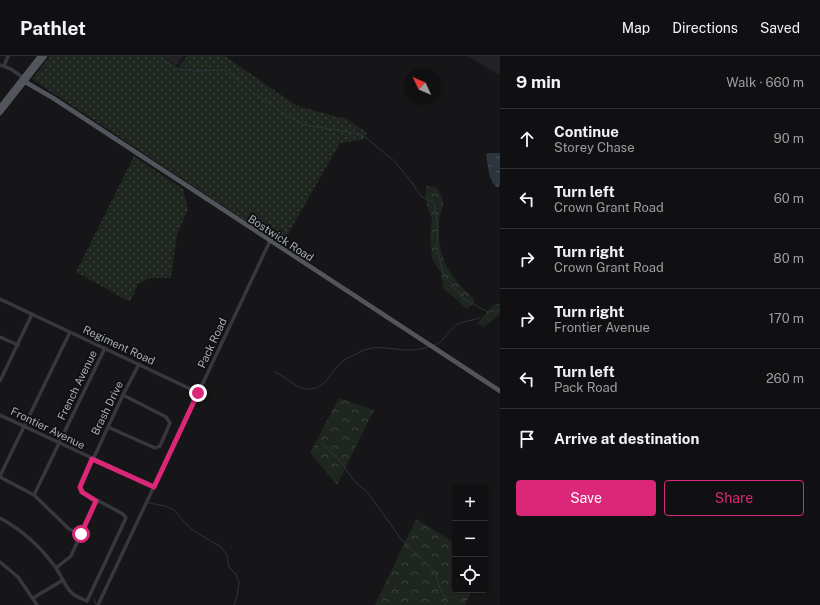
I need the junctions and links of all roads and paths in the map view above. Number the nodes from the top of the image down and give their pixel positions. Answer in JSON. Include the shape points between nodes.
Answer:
{"nodes":[{"id":1,"x":8,"y":56,"type":"edge"},
{"id":2,"x":40,"y":56,"type":"edge"},
{"id":3,"x":45,"y":56,"type":"edge"},
{"id":4,"x":2,"y":65,"type":"edge"},
{"id":5,"x":25,"y":79,"type":"junction"},
{"id":6,"x":0,"y":107,"type":"edge"},
{"id":7,"x":0,"y":113,"type":"edge"},
{"id":8,"x":270,"y":241,"type":"junction"},
{"id":9,"x":0,"y":299,"type":"edge"},
{"id":10,"x":32,"y":314,"type":"junction"},
{"id":11,"x":70,"y":332,"type":"junction"},
{"id":12,"x":0,"y":337,"type":"edge"},
{"id":13,"x":18,"y":345,"type":"junction"},
{"id":14,"x":105,"y":348,"type":"junction"},
{"id":15,"x":139,"y":364,"type":"junction"},
{"id":16,"x":1,"y":376,"type":"edge"},
{"id":17,"x":0,"y":381,"type":"edge"},
{"id":18,"x":500,"y":391,"type":"edge"},
{"id":19,"x":198,"y":393,"type":"junction"},
{"id":20,"x":123,"y":395,"type":"junction"},
{"id":21,"x":0,"y":415,"type":"edge"},
{"id":22,"x":25,"y":426,"type":"junction"},
{"id":23,"x":108,"y":427,"type":"junction"},
{"id":24,"x":59,"y":442,"type":"junction"},
{"id":25,"x":92,"y":459,"type":"junction"},
{"id":26,"x":0,"y":477,"type":"edge"},
{"id":27,"x":154,"y":487,"type":"junction"},
{"id":28,"x":34,"y":495,"type":"junction"},
{"id":29,"x":96,"y":501,"type":"junction"},
{"id":30,"x":0,"y":518,"type":"edge"},
{"id":31,"x":81,"y":534,"type":"junction"},
{"id":32,"x":0,"y":562,"type":"edge"},
{"id":33,"x":56,"y":568,"type":"junction"},
{"id":34,"x":63,"y":580,"type":"junction"},
{"id":35,"x":33,"y":598,"type":"junction"},
{"id":36,"x":37,"y":605,"type":"edge"},
{"id":37,"x":98,"y":605,"type":"edge"}],
"edges":[{"from":1,"to":4,"type":"street"},
{"from":2,"to":5,"type":"main road"},
{"from":3,"to":5,"type":"main road"},
{"from":4,"to":5,"type":"street","via":[[11,68]]},
{"from":5,"to":6,"type":"main road"},
{"from":5,"to":7,"type":"main road"},
{"from":5,"to":8,"type":"main road","name":"Bostwick Road","via":[[27,83]]},
{"from":8,"to":18,"type":"main road","name":"Bostwick Road"},
{"from":8,"to":19,"type":"street","name":"Pack Road"},
{"from":9,"to":10,"type":"street","name":"Regiment Road"},
{"from":10,"to":11,"type":"street","name":"Regiment Road"},
{"from":10,"to":13,"type":"street"},
{"from":11,"to":14,"type":"street","name":"Regiment Road"},
{"from":11,"to":22,"type":"street"},
{"from":12,"to":13,"type":"street"},
{"from":13,"to":16,"type":"street"},
{"from":14,"to":15,"type":"street","name":"Regiment Road"},
{"from":14,"to":24,"type":"street","name":"French Avenue"},
{"from":15,"to":19,"type":"street","name":"Regiment Road"},
{"from":15,"to":20,"type":"street","name":"Brash Drive"},
{"from":16,"to":17,"type":"street"},
{"from":19,"to":27,"type":"street","name":"Pack Road"},
{"from":20,"to":23,"type":"street","name":"Brash Drive"},
{"from":20,"to":23,"type":"street","via":[[166,417],[170,423],[160,446],[155,448]]},
{"from":21,"to":22,"type":"street","name":"Frontier Avenue"},
{"from":22,"to":24,"type":"street","name":"Frontier Avenue"},
{"from":22,"to":26,"type":"street"},
{"from":23,"to":25,"type":"street","name":"Brash Drive"},
{"from":24,"to":25,"type":"street","name":"Frontier Avenue"},
{"from":24,"to":28,"type":"street","name":"French Avenue"},
{"from":25,"to":27,"type":"street","name":"Frontier Avenue"},
{"from":25,"to":29,"type":"street","name":"Brash Drive","via":[[80,487],[82,492]]},
{"from":26,"to":28,"type":"street"},
{"from":27,"to":37,"type":"street","name":"Pack Road"},
{"from":28,"to":31,"type":"street","via":[[69,529]]},
{"from":29,"to":31,"type":"street"},
{"from":29,"to":34,"type":"street","via":[[123,514],[126,518],[87,601],[73,594]]},
{"from":30,"to":33,"type":"street","via":[[29,537]]},
{"from":31,"to":33,"type":"street","via":[[71,556]]},
{"from":32,"to":35,"type":"street","via":[[18,577]]},
{"from":33,"to":34,"type":"street"},
{"from":34,"to":35,"type":"street"},
{"from":35,"to":36,"type":"street"}]}
